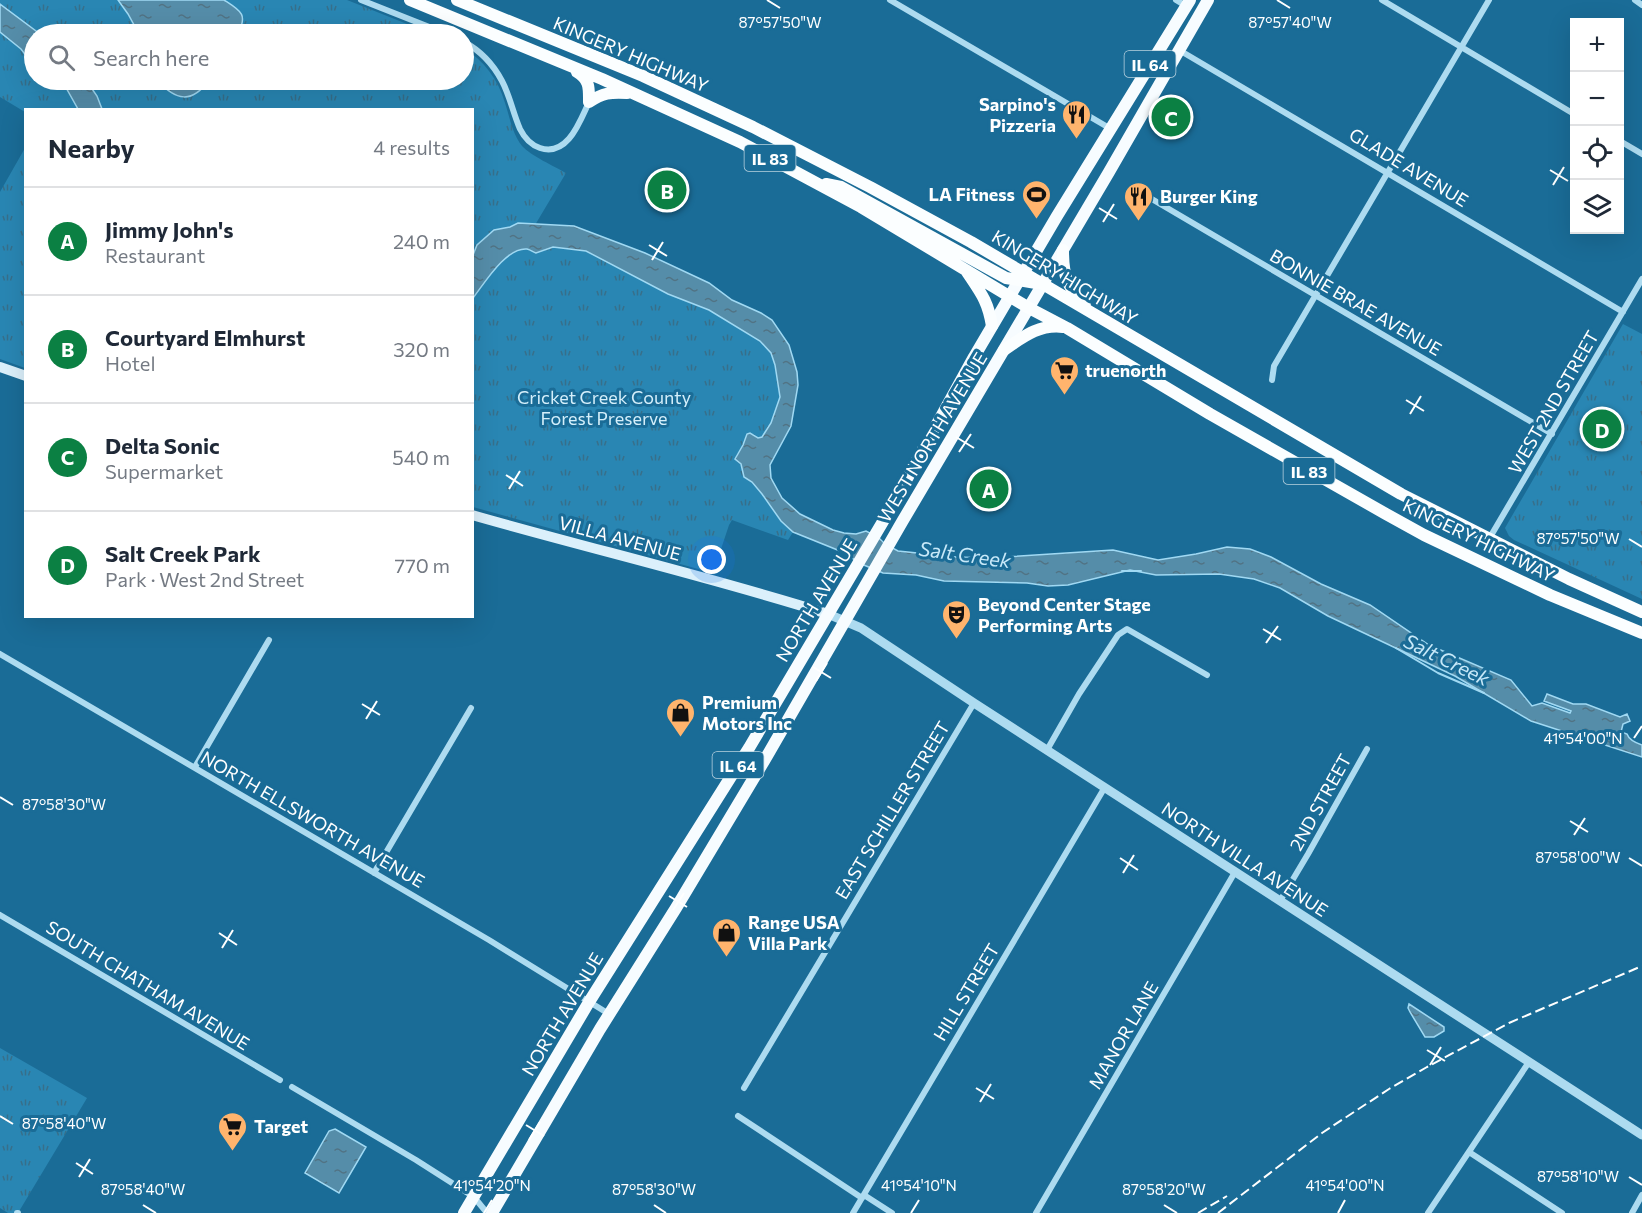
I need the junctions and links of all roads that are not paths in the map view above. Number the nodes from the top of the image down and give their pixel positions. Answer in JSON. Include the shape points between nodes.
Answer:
{"nodes":[{"id":1,"x":361,"y":0,"type":"edge"},
{"id":2,"x":410,"y":0,"type":"edge"},
{"id":3,"x":456,"y":0,"type":"edge"},
{"id":4,"x":890,"y":0,"type":"edge"},
{"id":5,"x":1208,"y":0,"type":"edge"},
{"id":6,"x":1382,"y":0,"type":"edge"},
{"id":7,"x":1489,"y":0,"type":"edge"},
{"id":8,"x":1635,"y":0,"type":"edge"},
{"id":9,"x":1184,"y":2,"type":"edge"},
{"id":10,"x":1642,"y":5,"type":"edge"},
{"id":11,"x":422,"y":24,"type":"edge"},
{"id":12,"x":468,"y":24,"type":"edge"},
{"id":13,"x":474,"y":26,"type":"edge"},
{"id":14,"x":1461,"y":47,"type":"junction"},
{"id":15,"x":474,"y":48,"type":"edge"},
{"id":16,"x":1179,"y":49,"type":"junction"},
{"id":17,"x":558,"y":61,"type":"junction"},
{"id":18,"x":635,"y":94,"type":"junction"},
{"id":19,"x":589,"y":102,"type":"junction"},
{"id":20,"x":1570,"y":111,"type":"edge"},
{"id":21,"x":1111,"y":129,"type":"junction"},
{"id":22,"x":1624,"y":143,"type":"edge"},
{"id":23,"x":1642,"y":154,"type":"edge"},
{"id":24,"x":1388,"y":172,"type":"junction"},
{"id":25,"x":814,"y":182,"type":"junction"},
{"id":26,"x":1145,"y":195,"type":"dead end"},
{"id":27,"x":1063,"y":250,"type":"junction"},
{"id":28,"x":964,"y":268,"type":"junction"},
{"id":29,"x":1021,"y":277,"type":"junction"},
{"id":30,"x":1642,"y":279,"type":"edge"},
{"id":31,"x":1043,"y":285,"type":"junction"},
{"id":32,"x":1316,"y":295,"type":"junction"},
{"id":33,"x":1010,"y":296,"type":"junction"},
{"id":34,"x":1029,"y":308,"type":"junction"},
{"id":35,"x":1623,"y":312,"type":"junction"},
{"id":36,"x":1091,"y":313,"type":"junction"},
{"id":37,"x":992,"y":327,"type":"junction"},
{"id":38,"x":1067,"y":328,"type":"junction"},
{"id":39,"x":1004,"y":350,"type":"junction"},
{"id":40,"x":0,"y":367,"type":"edge"},
{"id":41,"x":24,"y":375,"type":"edge"},
{"id":42,"x":1272,"y":380,"type":"dead end"},
{"id":43,"x":1552,"y":434,"type":"junction"},
{"id":44,"x":474,"y":516,"type":"edge"},
{"id":45,"x":1489,"y":539,"type":"junction"},
{"id":46,"x":1642,"y":612,"type":"edge"},
{"id":47,"x":828,"y":614,"type":"junction"},
{"id":48,"x":845,"y":620,"type":"junction"},
{"id":49,"x":1642,"y":633,"type":"edge"},
{"id":50,"x":269,"y":640,"type":"dead end"},
{"id":51,"x":0,"y":654,"type":"edge"},
{"id":52,"x":1207,"y":675,"type":"dead end"},
{"id":53,"x":974,"y":703,"type":"junction"},
{"id":54,"x":471,"y":708,"type":"dead end"},
{"id":55,"x":1367,"y":749,"type":"dead end"},
{"id":56,"x":1047,"y":750,"type":"junction"},
{"id":57,"x":195,"y":767,"type":"junction"},
{"id":58,"x":1105,"y":788,"type":"junction"},
{"id":59,"x":1235,"y":872,"type":"junction"},
{"id":60,"x":374,"y":873,"type":"junction"},
{"id":61,"x":1280,"y":901,"type":"junction"},
{"id":62,"x":0,"y":915,"type":"edge"},
{"id":63,"x":589,"y":1002,"type":"junction"},
{"id":64,"x":610,"y":1014,"type":"junction"},
{"id":65,"x":1529,"y":1062,"type":"junction"},
{"id":66,"x":280,"y":1080,"type":"dead end"},
{"id":67,"x":292,"y":1087,"type":"dead end"},
{"id":68,"x":744,"y":1088,"type":"dead end"},
{"id":69,"x":738,"y":1116,"type":"dead end"},
{"id":70,"x":1642,"y":1135,"type":"edge"},
{"id":71,"x":1469,"y":1152,"type":"junction"},
{"id":72,"x":1642,"y":1195,"type":"edge"},
{"id":73,"x":474,"y":1197,"type":"junction"},
{"id":74,"x":863,"y":1197,"type":"junction"},
{"id":75,"x":464,"y":1213,"type":"edge"},
{"id":76,"x":487,"y":1213,"type":"edge"},
{"id":77,"x":492,"y":1213,"type":"edge"},
{"id":78,"x":853,"y":1213,"type":"edge"},
{"id":79,"x":892,"y":1213,"type":"edge"},
{"id":80,"x":1036,"y":1213,"type":"edge"},
{"id":81,"x":1428,"y":1213,"type":"edge"},
{"id":82,"x":1562,"y":1213,"type":"edge"},
{"id":83,"x":1632,"y":1213,"type":"edge"}],
"edges":[{"from":1,"to":11,"type":"street"},
{"from":2,"to":12,"type":"highway","number":"IL 83"},
{"from":3,"to":29,"type":"highway","name":"KINGERY HIGHWAY","number":"IL 83","via":[[643,76],[753,127],[971,242]]},
{"from":4,"to":21,"type":"street"},
{"from":5,"to":16,"type":"main road","name":"WEST NORTH AVENUE","number":"IL 64"},
{"from":6,"to":14,"type":"street"},
{"from":7,"to":14,"type":"street"},
{"from":8,"to":10,"type":"street"},
{"from":9,"to":21,"type":"main road","name":"NORTH AVENUE","number":"IL 64"},
{"from":13,"to":17,"type":"highway","number":"IL 83"},
{"from":14,"to":20,"type":"street"},
{"from":14,"to":24,"type":"street"},
{"from":15,"to":19,"type":"street","via":[[506,89],[525,138],[539,148],[554,149],[566,142]]},
{"from":16,"to":24,"type":"street","name":"GLADE AVENUE"},
{"from":16,"to":27,"type":"main road","name":"WEST NORTH AVENUE","number":"IL 64"},
{"from":17,"to":18,"type":"highway","number":"IL 83"},
{"from":17,"to":19,"type":"highway","via":[[589,84]]},
{"from":18,"to":19,"type":"highway","via":[[612,92]]},
{"from":18,"to":25,"type":"highway","number":"IL 83","via":[[740,142]]},
{"from":21,"to":29,"type":"main road","name":"NORTH AVENUE","number":"IL 64"},
{"from":22,"to":23,"type":"street"},
{"from":24,"to":32,"type":"street"},
{"from":24,"to":35,"type":"street","name":"GLADE AVENUE"},
{"from":25,"to":28,"type":"highway","number":"IL 83"},
{"from":25,"to":29,"type":"highway","via":[[841,187],[1006,278]]},
{"from":26,"to":32,"type":"street","name":"BONNIE BRAE AVENUE"},
{"from":27,"to":31,"type":"main road","name":"WEST NORTH AVENUE","number":"IL 64"},
{"from":27,"to":36,"type":"highway","via":[[1067,283]]},
{"from":28,"to":33,"type":"highway","name":"KINGERY HIGHWAY","number":"IL 83"},
{"from":28,"to":37,"type":"highway","via":[[984,296]]},
{"from":29,"to":31,"type":"highway","name":"KINGERY HIGHWAY","number":"IL 83"},
{"from":29,"to":33,"type":"main road","name":"NORTH AVENUE","number":"IL 64"},
{"from":30,"to":35,"type":"street","name":"WEST 2ND STREET"},
{"from":31,"to":34,"type":"main road","name":"WEST NORTH AVENUE","number":"IL 64"},
{"from":31,"to":36,"type":"highway","name":"KINGERY HIGHWAY","number":"IL 83"},
{"from":32,"to":42,"type":"street","via":[[1274,366]]},
{"from":32,"to":43,"type":"street","name":"BONNIE BRAE AVENUE"},
{"from":33,"to":34,"type":"highway","name":"KINGERY HIGHWAY","number":"IL 83"},
{"from":33,"to":37,"type":"main road","name":"NORTH AVENUE","number":"IL 64"},
{"from":34,"to":38,"type":"highway","name":"KINGERY HIGHWAY","number":"IL 83"},
{"from":34,"to":39,"type":"main road","name":"WEST NORTH AVENUE","number":"IL 64"},
{"from":35,"to":43,"type":"street","name":"WEST 2ND STREET"},
{"from":36,"to":45,"type":"highway","name":"KINGERY HIGHWAY","number":"IL 83","via":[[1401,494]]},
{"from":37,"to":47,"type":"main road","name":"NORTH AVENUE","number":"IL 64"},
{"from":38,"to":39,"type":"highway","via":[[1036,330]]},
{"from":38,"to":49,"type":"highway","name":"KINGERY HIGHWAY","number":"IL 83","via":[[1209,414],[1424,535],[1550,595]]},
{"from":39,"to":48,"type":"main road","name":"WEST NORTH AVENUE","number":"IL 64"},
{"from":40,"to":41,"type":"main road"},
{"from":43,"to":45,"type":"street","name":"WEST 2ND STREET"},
{"from":44,"to":47,"type":"main road","name":"VILLA AVENUE"},
{"from":45,"to":46,"type":"highway","name":"KINGERY HIGHWAY","number":"IL 83"},
{"from":47,"to":48,"type":"street","name":"NORTH VILLA AVENUE"},
{"from":47,"to":63,"type":"main road","name":"NORTH AVENUE","number":"IL 64"},
{"from":48,"to":53,"type":"street","name":"NORTH VILLA AVENUE"},
{"from":48,"to":64,"type":"main road","name":"WEST NORTH AVENUE","number":"IL 64"},
{"from":50,"to":57,"type":"street"},
{"from":51,"to":57,"type":"street","name":"NORTH ELLSWORTH AVENUE"},
{"from":52,"to":56,"type":"street","via":[[1127,629],[1118,635]]},
{"from":53,"to":56,"type":"street","name":"NORTH VILLA AVENUE"},
{"from":53,"to":68,"type":"street","name":"EAST SCHILLER STREET"},
{"from":54,"to":60,"type":"street"},
{"from":55,"to":61,"type":"street","name":"2ND STREET"},
{"from":56,"to":58,"type":"street","name":"NORTH VILLA AVENUE"},
{"from":57,"to":60,"type":"street","name":"NORTH ELLSWORTH AVENUE"},
{"from":58,"to":59,"type":"street","name":"NORTH VILLA AVENUE"},
{"from":58,"to":74,"type":"street","name":"HILL STREET"},
{"from":59,"to":61,"type":"street","name":"NORTH VILLA AVENUE"},
{"from":59,"to":80,"type":"street","name":"MANOR LANE"},
{"from":60,"to":63,"type":"street","name":"NORTH ELLSWORTH AVENUE"},
{"from":61,"to":65,"type":"street","name":"NORTH VILLA AVENUE"},
{"from":62,"to":66,"type":"street","name":"SOUTH CHATHAM AVENUE"},
{"from":63,"to":64,"type":"street","name":"NORTH ELLSWORTH AVENUE"},
{"from":63,"to":73,"type":"main road","name":"NORTH AVENUE","number":"IL 64"},
{"from":64,"to":77,"type":"main road","number":"IL 64"},
{"from":65,"to":70,"type":"street","name":"NORTH VILLA AVENUE"},
{"from":65,"to":71,"type":"street"},
{"from":67,"to":73,"type":"street"},
{"from":69,"to":74,"type":"street"},
{"from":71,"to":81,"type":"street"},
{"from":71,"to":82,"type":"street"},
{"from":72,"to":83,"type":"street"},
{"from":73,"to":75,"type":"main road","name":"NORTH AVENUE","number":"IL 64"},
{"from":73,"to":76,"type":"street"},
{"from":74,"to":78,"type":"street","name":"HILL STREET"},
{"from":74,"to":79,"type":"street"}]}
